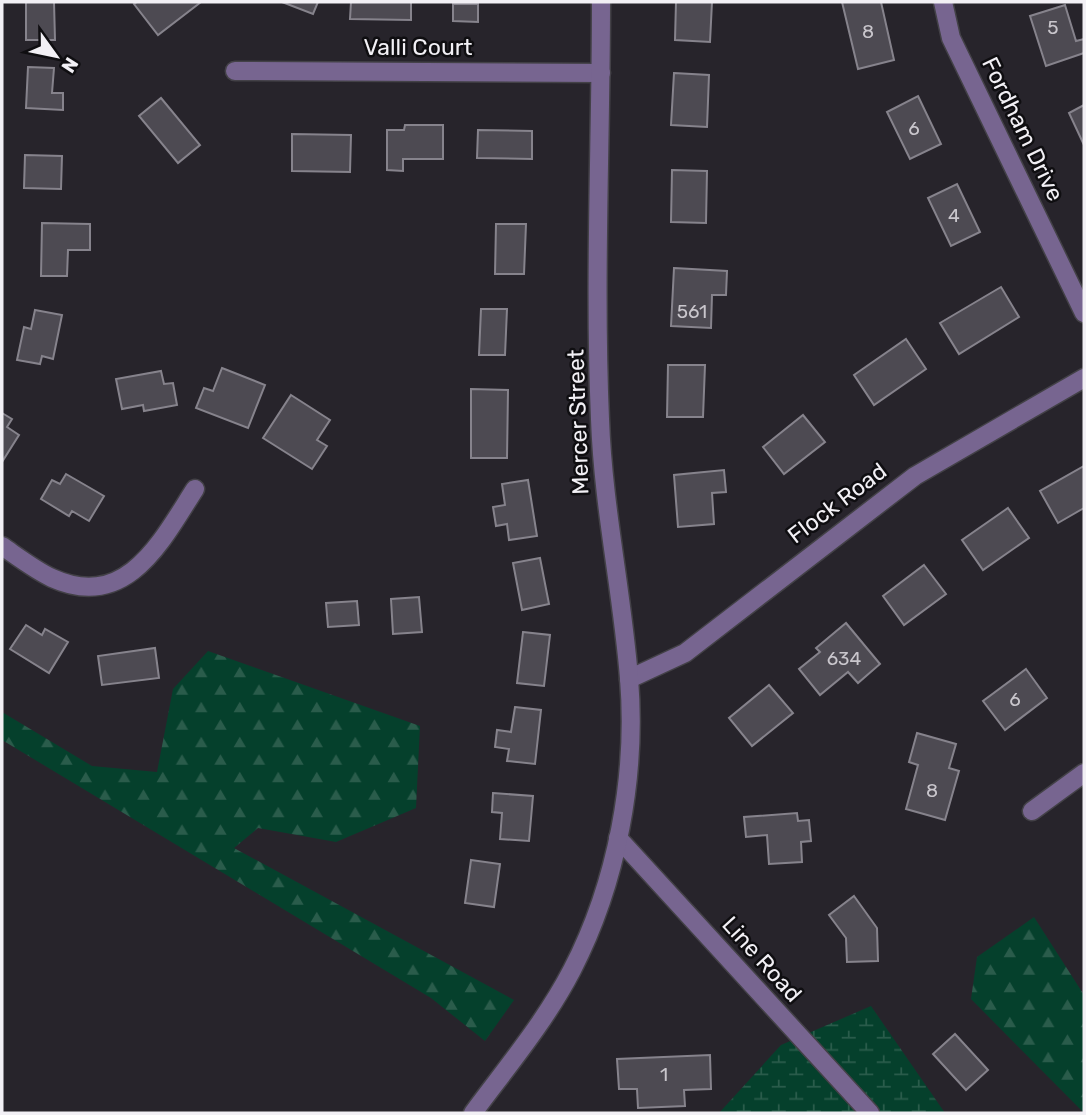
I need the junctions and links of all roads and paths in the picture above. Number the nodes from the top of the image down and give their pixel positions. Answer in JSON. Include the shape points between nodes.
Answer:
{"nodes":[{"id":1,"x":601,"y":2,"type":"edge"},
{"id":2,"x":943,"y":2,"type":"edge"},
{"id":3,"x":235,"y":71,"type":"dead end"},
{"id":4,"x":601,"y":73,"type":"junction"},
{"id":5,"x":1084,"y":313,"type":"edge"},
{"id":6,"x":1084,"y":378,"type":"edge"},
{"id":7,"x":195,"y":489,"type":"dead end"},
{"id":8,"x":2,"y":547,"type":"edge"},
{"id":9,"x":629,"y":679,"type":"junction"},
{"id":10,"x":1084,"y":773,"type":"edge"},
{"id":11,"x":1032,"y":811,"type":"dead end"},
{"id":12,"x":618,"y":838,"type":"junction"},
{"id":13,"x":473,"y":1113,"type":"edge"},
{"id":14,"x":870,"y":1113,"type":"edge"}],
"edges":[{"from":1,"to":4,"type":"street","name":"Mercer Street"},
{"from":2,"to":5,"type":"street","name":"Fordham Drive","via":[[951,38]]},
{"from":3,"to":4,"type":"street","name":"Valli Court"},
{"from":4,"to":9,"type":"street","name":"Mercer Street","via":[[600,417],[604,493]]},
{"from":6,"to":9,"type":"street","name":"Flock Road","via":[[915,475],[685,653]]},
{"from":7,"to":8,"type":"street","via":[[149,559],[115,582],[72,585]]},
{"from":9,"to":12,"type":"street","name":"Mercer Street","via":[[629,736]]},
{"from":10,"to":11,"type":"street"},
{"from":12,"to":13,"type":"street","name":"Mercer Street","via":[[592,926],[571,971],[546,1014]]},
{"from":12,"to":14,"type":"street","name":"Line Road"}]}
